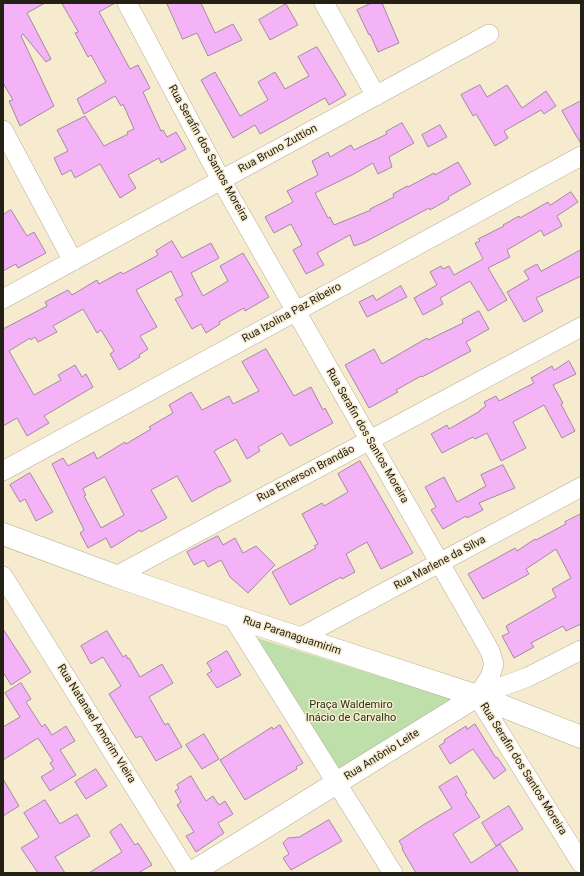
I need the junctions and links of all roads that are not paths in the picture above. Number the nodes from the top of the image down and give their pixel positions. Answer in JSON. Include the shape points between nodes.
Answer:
{"nodes":[{"id":1,"x":127,"y":3,"type":"edge"},
{"id":2,"x":324,"y":3,"type":"edge"},
{"id":3,"x":489,"y":34,"type":"dead end"},
{"id":4,"x":376,"y":96,"type":"junction"},
{"id":5,"x":3,"y":130,"type":"edge"},
{"id":6,"x":581,"y":156,"type":"edge"},
{"id":7,"x":222,"y":180,"type":"junction"},
{"id":8,"x":73,"y":261,"type":"junction"},
{"id":9,"x":3,"y":299,"type":"edge"},
{"id":10,"x":296,"y":311,"type":"junction"},
{"id":11,"x":581,"y":328,"type":"edge"},
{"id":12,"x":370,"y":440,"type":"junction"},
{"id":13,"x":3,"y":471,"type":"edge"},
{"id":14,"x":581,"y":488,"type":"edge"},
{"id":15,"x":3,"y":534,"type":"edge"},
{"id":16,"x":440,"y":563,"type":"junction"},
{"id":17,"x":3,"y":576,"type":"edge"},
{"id":18,"x":116,"y":576,"type":"junction"},
{"id":19,"x":232,"y":616,"type":"junction"},
{"id":20,"x":299,"y":638,"type":"junction"},
{"id":21,"x":581,"y":650,"type":"edge"},
{"id":22,"x":477,"y":696,"type":"junction"},
{"id":23,"x":581,"y":737,"type":"edge"},
{"id":24,"x":336,"y":783,"type":"junction"},
{"id":25,"x":581,"y":863,"type":"edge"},
{"id":26,"x":190,"y":873,"type":"edge"},
{"id":27,"x":393,"y":873,"type":"edge"}],
"edges":[{"from":1,"to":7,"type":"street","name":"Rua Serafin dos Santos Moreira"},
{"from":2,"to":4,"type":"street"},
{"from":3,"to":4,"type":"street","name":"Rua Bruno Zuttion"},
{"from":4,"to":7,"type":"street","name":"Rua Bruno Zuttion"},
{"from":5,"to":8,"type":"street"},
{"from":6,"to":10,"type":"street","name":"Rua Izolina Paz Ribeiro"},
{"from":7,"to":8,"type":"street","name":"Rua Bruno Zuttion"},
{"from":7,"to":10,"type":"street","name":"Rua Serafin dos Santos Moreira"},
{"from":8,"to":9,"type":"street","name":"Rua Bruno Zuttion"},
{"from":10,"to":12,"type":"street","name":"Rua Serafin dos Santos Moreira"},
{"from":10,"to":13,"type":"street","name":"Rua Izolina Paz Ribeiro"},
{"from":11,"to":12,"type":"street","name":"Rua Emerson Brandão"},
{"from":12,"to":16,"type":"street","name":"Rua Serafin dos Santos Moreira"},
{"from":12,"to":18,"type":"street","name":"Rua Emerson Brandão"},
{"from":14,"to":16,"type":"street","name":"Rua Marlene da Silva"},
{"from":15,"to":18,"type":"street","name":"Rua Paranaguamirim"},
{"from":16,"to":20,"type":"street","name":"Rua Marlene da Silva"},
{"from":16,"to":22,"type":"street","name":"Rua Serafin dos Santos Moreira","via":[[490,651],[494,664],[490,678]]},
{"from":17,"to":26,"type":"street","name":"Rua Natanael Amorim Vieira"},
{"from":18,"to":19,"type":"street","name":"Rua Paranaguamirim"},
{"from":19,"to":20,"type":"street","name":"Rua Paranaguamirim"},
{"from":19,"to":24,"type":"street"},
{"from":20,"to":22,"type":"street","name":"Rua Paranaguamirim"},
{"from":21,"to":22,"type":"street","name":"Rua Antônio Leite","via":[[534,674]]},
{"from":22,"to":23,"type":"street","name":"Rua Paranaguamirim"},
{"from":22,"to":24,"type":"street","name":"Rua Antônio Leite"},
{"from":22,"to":25,"type":"street","name":"Rua Serafin dos Santos Moreira"},
{"from":24,"to":26,"type":"street","name":"Rua Antônio Leite"},
{"from":24,"to":27,"type":"street"}]}
